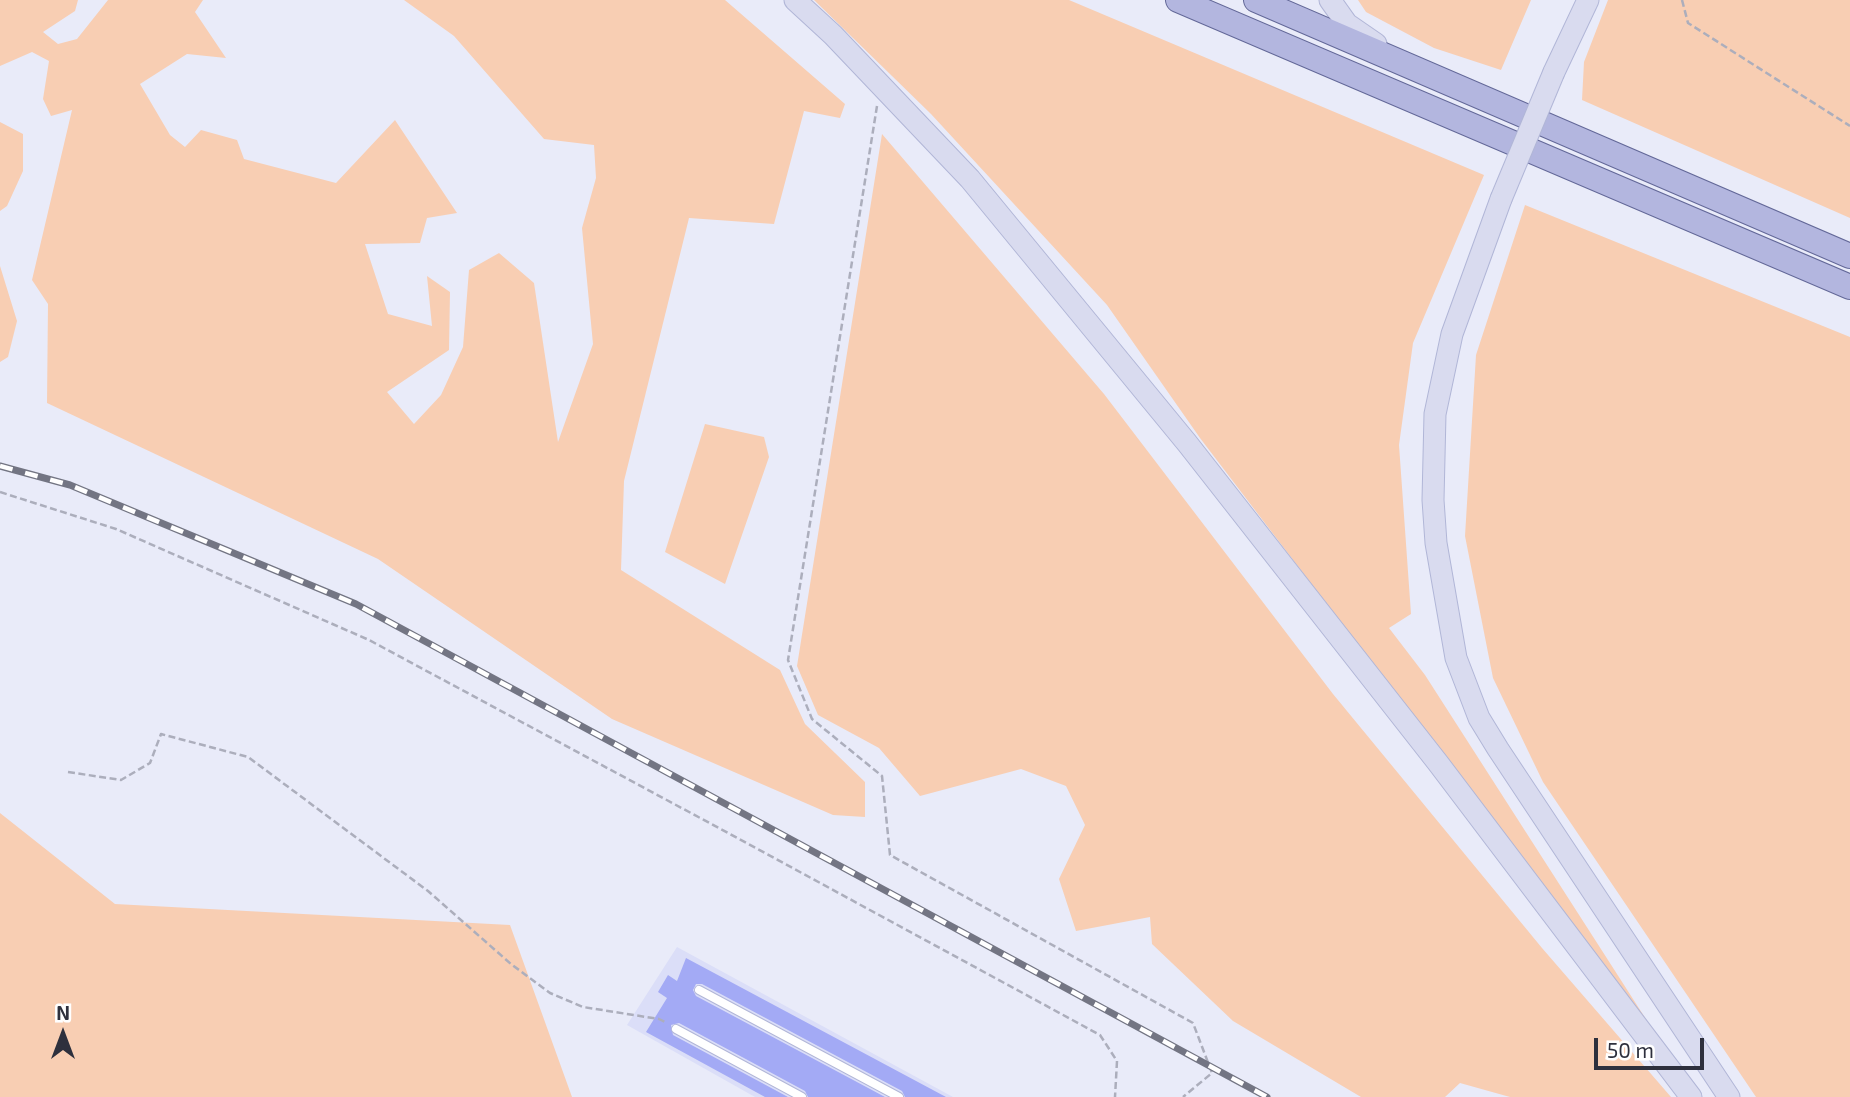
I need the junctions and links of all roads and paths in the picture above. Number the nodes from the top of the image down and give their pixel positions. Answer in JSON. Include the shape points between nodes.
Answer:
{"nodes":[{"id":1,"x":795,"y":0,"type":"edge"},
{"id":2,"x":1178,"y":0,"type":"edge"},
{"id":3,"x":1256,"y":0,"type":"edge"},
{"id":4,"x":1330,"y":0,"type":"edge"},
{"id":5,"x":1588,"y":0,"type":"edge"},
{"id":6,"x":1682,"y":0,"type":"edge"},
{"id":7,"x":1420,"y":70,"type":"junction"},
{"id":8,"x":880,"y":84,"type":"junction"},
{"id":9,"x":1850,"y":126,"type":"edge"},
{"id":10,"x":1850,"y":256,"type":"edge"},
{"id":11,"x":1850,"y":287,"type":"edge"},
{"id":12,"x":0,"y":492,"type":"edge"},
{"id":13,"x":68,"y":772,"type":"dead end"},
{"id":14,"x":699,"y":990,"type":"dead end"},
{"id":15,"x":676,"y":1029,"type":"joint"},
{"id":16,"x":802,"y":1097,"type":"edge"},
{"id":17,"x":899,"y":1097,"type":"edge"},
{"id":18,"x":1115,"y":1097,"type":"edge"},
{"id":19,"x":1183,"y":1097,"type":"edge"},
{"id":20,"x":1691,"y":1097,"type":"edge"},
{"id":21,"x":1729,"y":1097,"type":"edge"}],
"edges":[{"from":1,"to":8,"type":"main road"},
{"from":2,"to":11,"type":"main road"},
{"from":3,"to":7,"type":"main road"},
{"from":4,"to":7,"type":"main road","via":[[1347,24]]},
{"from":5,"to":21,"type":"main road","bridge":true,"via":[[1501,199],[1452,334],[1435,414],[1436,543],[1456,658],[1479,718]]},
{"from":6,"to":9,"type":"path","via":[[1688,23]]},
{"from":7,"to":10,"type":"main road"},
{"from":8,"to":19,"type":"path","via":[[788,660],[812,719],[882,776],[890,855],[1193,1023],[1212,1073]]},
{"from":8,"to":20,"type":"main road","via":[[970,179],[1187,443]]},
{"from":12,"to":18,"type":"path","via":[[116,529],[369,640],[802,873],[1100,1035],[1117,1061]]},
{"from":13,"to":15,"type":"path","via":[[121,780],[150,763],[161,734],[248,757],[428,891],[550,993],[583,1007],[659,1018]]},
{"from":14,"to":17,"type":"lane"},
{"from":15,"to":16,"type":"lane"}]}
